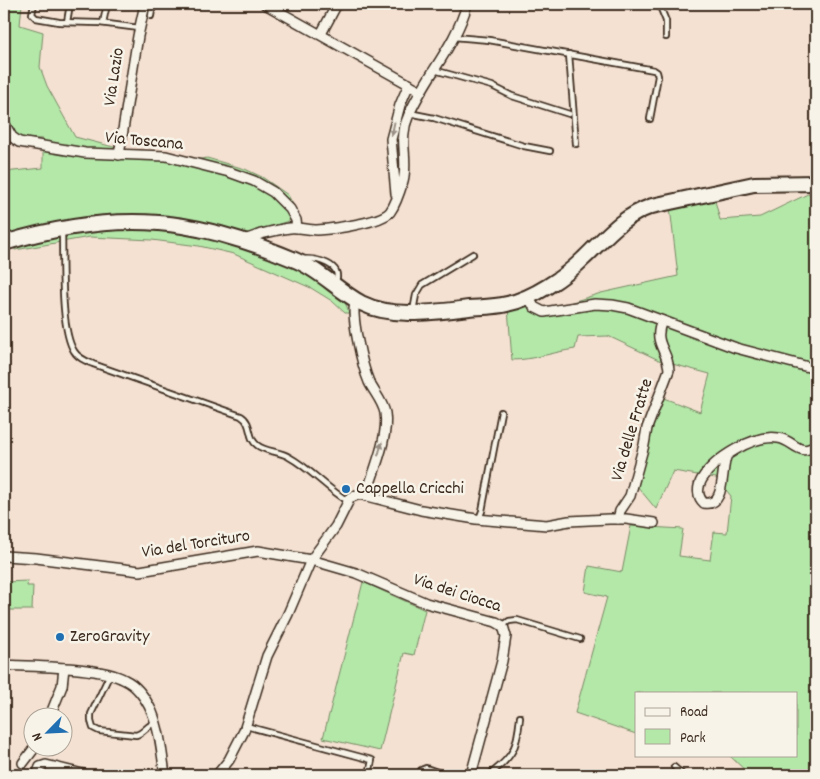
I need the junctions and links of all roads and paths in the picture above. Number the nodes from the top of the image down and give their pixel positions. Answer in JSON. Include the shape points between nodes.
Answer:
{"nodes":[{"id":1,"x":34,"y":4,"type":"edge"},
{"id":2,"x":70,"y":4,"type":"edge"},
{"id":3,"x":107,"y":4,"type":"edge"},
{"id":4,"x":145,"y":4,"type":"edge"},
{"id":5,"x":153,"y":4,"type":"edge"},
{"id":6,"x":266,"y":4,"type":"edge"},
{"id":7,"x":337,"y":4,"type":"edge"},
{"id":8,"x":467,"y":4,"type":"edge"},
{"id":9,"x":659,"y":4,"type":"edge"},
{"id":10,"x":151,"y":16,"type":"dead end"},
{"id":11,"x":67,"y":22,"type":"junction"},
{"id":12,"x":103,"y":24,"type":"junction"},
{"id":13,"x":139,"y":28,"type":"junction"},
{"id":14,"x":321,"y":34,"type":"junction"},
{"id":15,"x":454,"y":37,"type":"junction"},
{"id":16,"x":666,"y":37,"type":"dead end"},
{"id":17,"x":568,"y":54,"type":"junction"},
{"id":18,"x":434,"y":70,"type":"junction"},
{"id":19,"x":409,"y":84,"type":"junction"},
{"id":20,"x":421,"y":90,"type":"junction"},
{"id":21,"x":410,"y":113,"type":"junction"},
{"id":22,"x":569,"y":114,"type":"dead end"},
{"id":23,"x":650,"y":119,"type":"dead end"},
{"id":24,"x":4,"y":123,"type":"edge"},
{"id":25,"x":576,"y":144,"type":"dead end"},
{"id":26,"x":550,"y":151,"type":"dead end"},
{"id":27,"x":119,"y":155,"type":"junction"},
{"id":28,"x":816,"y":184,"type":"edge"},
{"id":29,"x":392,"y":209,"type":"junction"},
{"id":30,"x":62,"y":228,"type":"junction"},
{"id":31,"x":297,"y":228,"type":"junction"},
{"id":32,"x":272,"y":233,"type":"junction"},
{"id":33,"x":240,"y":240,"type":"junction"},
{"id":34,"x":4,"y":243,"type":"edge"},
{"id":35,"x":256,"y":245,"type":"junction"},
{"id":36,"x":274,"y":252,"type":"junction"},
{"id":37,"x":472,"y":254,"type":"dead end"},
{"id":38,"x":528,"y":296,"type":"junction"},
{"id":39,"x":356,"y":299,"type":"junction"},
{"id":40,"x":413,"y":312,"type":"junction"},
{"id":41,"x":662,"y":321,"type":"junction"},
{"id":42,"x":816,"y":369,"type":"edge"},
{"id":43,"x":501,"y":412,"type":"dead end"},
{"id":44,"x":816,"y":445,"type":"edge"},
{"id":45,"x":728,"y":454,"type":"junction"},
{"id":46,"x":366,"y":496,"type":"junction"},
{"id":47,"x":348,"y":501,"type":"junction"},
{"id":48,"x":478,"y":519,"type":"junction"},
{"id":49,"x":618,"y":519,"type":"junction"},
{"id":50,"x":654,"y":523,"type":"dead end"},
{"id":51,"x":4,"y":556,"type":"edge"},
{"id":52,"x":311,"y":560,"type":"junction"},
{"id":53,"x":502,"y":626,"type":"junction"},
{"id":54,"x":580,"y":639,"type":"dead end"},
{"id":55,"x":4,"y":665,"type":"edge"},
{"id":56,"x":64,"y":668,"type":"junction"},
{"id":57,"x":110,"y":674,"type":"junction"},
{"id":58,"x":54,"y":706,"type":"edge"},
{"id":59,"x":520,"y":717,"type":"dead end"},
{"id":60,"x":156,"y":723,"type":"junction"},
{"id":61,"x":246,"y":726,"type":"junction"},
{"id":62,"x":28,"y":756,"type":"edge"},
{"id":63,"x":23,"y":763,"type":"dead end"},
{"id":64,"x":674,"y":767,"type":"dead end"},
{"id":65,"x":37,"y":775,"type":"edge"},
{"id":66,"x":88,"y":775,"type":"edge"},
{"id":67,"x":165,"y":775,"type":"edge"},
{"id":68,"x":217,"y":775,"type":"edge"},
{"id":69,"x":369,"y":775,"type":"edge"},
{"id":70,"x":419,"y":775,"type":"edge"},
{"id":71,"x":446,"y":775,"type":"edge"},
{"id":72,"x":470,"y":775,"type":"edge"},
{"id":73,"x":489,"y":775,"type":"edge"},
{"id":74,"x":683,"y":775,"type":"edge"}],
"edges":[{"from":1,"to":11,"type":"lane","via":[[34,18]]},
{"from":2,"to":11,"type":"lane"},
{"from":3,"to":12,"type":"lane"},
{"from":4,"to":13,"type":"street","name":"Via Lazio"},
{"from":5,"to":10,"type":"lane"},
{"from":6,"to":14,"type":"street"},
{"from":7,"to":14,"type":"street"},
{"from":8,"to":15,"type":"street"},
{"from":9,"to":16,"type":"lane","via":[[666,21]]},
{"from":11,"to":12,"type":"lane"},
{"from":12,"to":13,"type":"lane"},
{"from":13,"to":27,"type":"street","name":"Via Lazio"},
{"from":14,"to":19,"type":"street"},
{"from":15,"to":17,"type":"lane"},
{"from":15,"to":18,"type":"street"},
{"from":17,"to":23,"type":"lane","via":[[655,70],[658,75]]},
{"from":17,"to":25,"type":"lane"},
{"from":18,"to":20,"type":"street"},
{"from":18,"to":22,"type":"lane","via":[[492,86],[512,96]]},
{"from":19,"to":20,"type":"street"},
{"from":19,"to":29,"type":"street","one_way":true,"via":[[392,137],[396,189]]},
{"from":20,"to":21,"type":"street"},
{"from":21,"to":26,"type":"lane"},
{"from":21,"to":29,"type":"street","via":[[403,136],[404,176]]},
{"from":24,"to":27,"type":"street","name":"Via Toscana","via":[[19,142],[76,152]]},
{"from":27,"to":31,"type":"street","name":"Via Toscana","via":[[168,157],[245,177],[281,199],[292,212]]},
{"from":28,"to":38,"type":"main road","via":[[744,186],[644,209],[620,222],[566,274]]},
{"from":29,"to":31,"type":"street","via":[[385,216],[367,222],[317,230]]},
{"from":30,"to":33,"type":"main road","via":[[159,223]]},
{"from":30,"to":34,"type":"main road"},
{"from":30,"to":47,"type":"lane","via":[[65,324],[71,346],[78,355],[93,364],[241,416],[248,423],[255,444],[297,461]]},
{"from":31,"to":32,"type":"street"},
{"from":32,"to":33,"type":"street"},
{"from":32,"to":35,"type":"street","via":[[256,239]]},
{"from":32,"to":36,"type":"street","via":[[268,244]]},
{"from":33,"to":35,"type":"main road"},
{"from":35,"to":36,"type":"main road"},
{"from":36,"to":39,"type":"main road","via":[[316,271]]},
{"from":37,"to":40,"type":"lane","via":[[422,285],[415,298]]},
{"from":38,"to":40,"type":"main road","via":[[501,305]]},
{"from":38,"to":41,"type":"street","via":[[534,307],[544,312],[584,305],[612,305]]},
{"from":39,"to":40,"type":"main road","via":[[373,308]]},
{"from":46,"to":39,"type":"street","one_way":true,"via":[[383,438],[385,415],[384,407],[368,381],[362,360],[354,317]]},
{"from":41,"to":42,"type":"street","via":[[736,348]]},
{"from":41,"to":49,"type":"street","name":"Via delle Fratte","via":[[658,338],[669,370],[647,428],[630,496]]},
{"from":43,"to":48,"type":"lane"},
{"from":44,"to":45,"type":"street","via":[[802,450],[783,439],[771,437]]},
{"from":45,"to":45,"type":"street","via":[[700,482],[698,493],[704,503],[714,502],[719,495]]},
{"from":46,"to":47,"type":"street","via":[[355,495]]},
{"from":46,"to":48,"type":"street"},
{"from":47,"to":52,"type":"street","via":[[336,526]]},
{"from":48,"to":49,"type":"street","via":[[546,525]]},
{"from":49,"to":50,"type":"street"},
{"from":51,"to":52,"type":"street","name":"Via del Torcituro","via":[[140,571],[258,551]]},
{"from":52,"to":53,"type":"street","name":"Via dei Ciocca","via":[[363,576],[426,603]]},
{"from":52,"to":61,"type":"street","via":[[267,656]]},
{"from":53,"to":54,"type":"lane","via":[[517,620]]},
{"from":53,"to":72,"type":"street","name":"Via dei Ciocca","via":[[506,636],[502,661]]},
{"from":55,"to":56,"type":"street"},
{"from":56,"to":57,"type":"street"},
{"from":56,"to":58,"type":"street","via":[[62,686]]},
{"from":57,"to":60,"type":"street","via":[[136,687]]},
{"from":57,"to":60,"type":"lane","via":[[91,714],[93,728],[134,735]]},
{"from":59,"to":73,"type":"lane","via":[[518,739],[512,753]]},
{"from":60,"to":67,"type":"street"},
{"from":61,"to":68,"type":"street","via":[[232,755]]},
{"from":61,"to":69,"type":"lane","via":[[372,760]]},
{"from":62,"to":63,"type":"street"},
{"from":64,"to":74,"type":"lane"},
{"from":65,"to":66,"type":"street","via":[[44,765]]},
{"from":70,"to":71,"type":"lane","via":[[420,770],[426,768]]}]}
